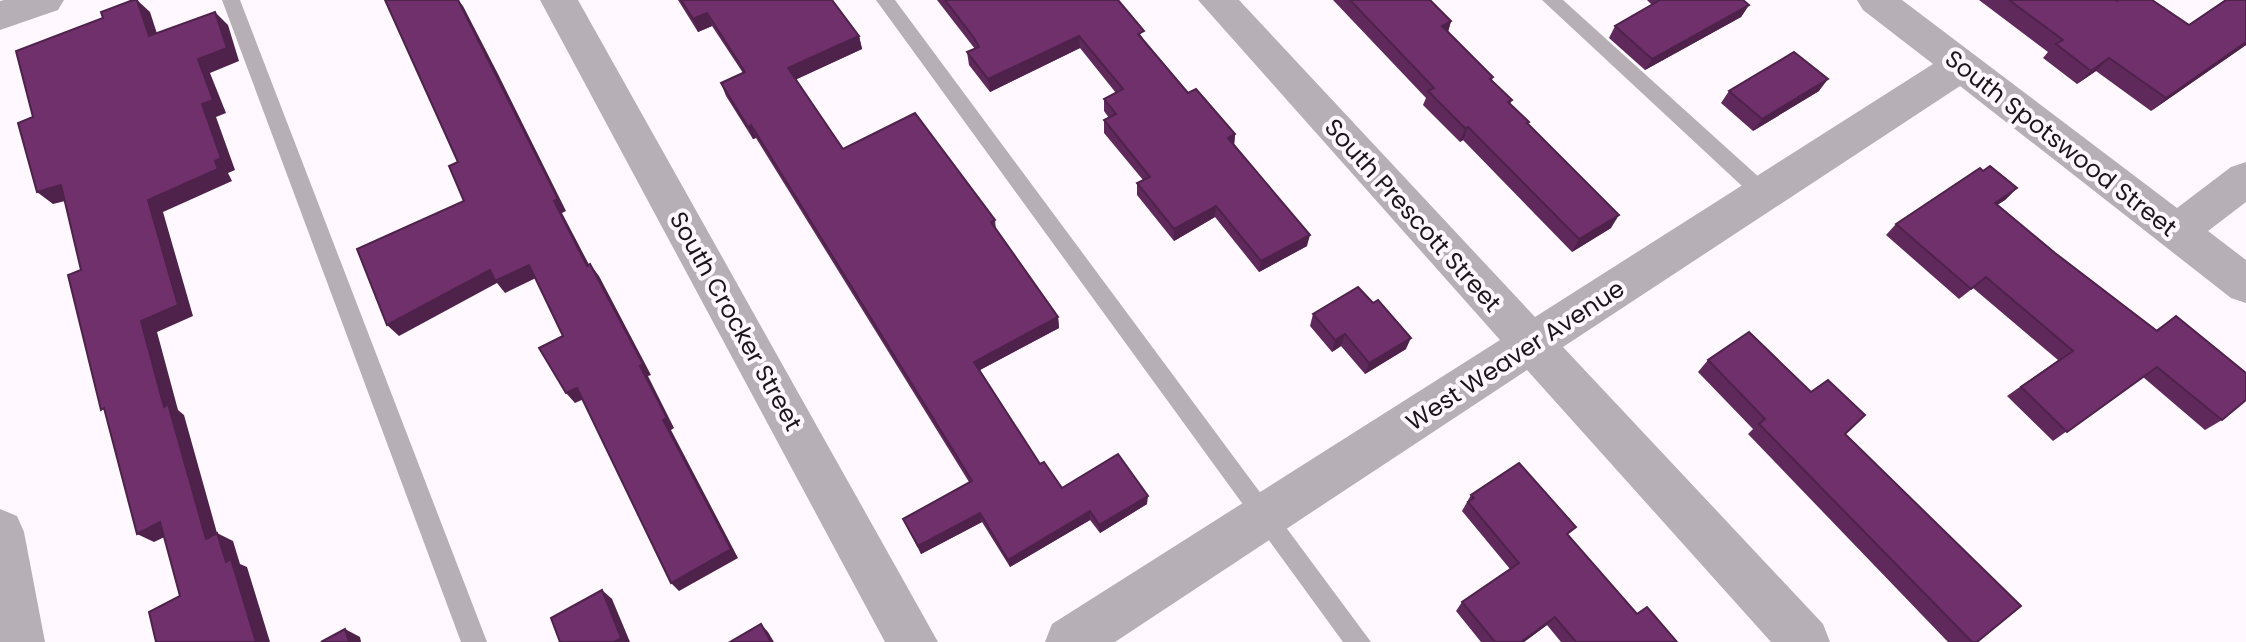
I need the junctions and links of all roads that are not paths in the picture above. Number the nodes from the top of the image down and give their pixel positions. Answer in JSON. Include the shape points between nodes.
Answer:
{"nodes":[{"id":1,"x":45,"y":0,"type":"edge"},
{"id":2,"x":231,"y":0,"type":"edge"},
{"id":3,"x":559,"y":0,"type":"edge"},
{"id":4,"x":885,"y":0,"type":"edge"},
{"id":5,"x":1217,"y":0,"type":"edge"},
{"id":6,"x":1551,"y":0,"type":"edge"},
{"id":7,"x":1876,"y":0,"type":"edge"},
{"id":8,"x":0,"y":16,"type":"edge"},
{"id":9,"x":1960,"y":66,"type":"junction"},
{"id":10,"x":2246,"y":179,"type":"edge"},
{"id":11,"x":1764,"y":194,"type":"junction"},
{"id":12,"x":2176,"y":232,"type":"junction"},
{"id":13,"x":2246,"y":285,"type":"edge"},
{"id":14,"x":1531,"y":345,"type":"junction"},
{"id":15,"x":1265,"y":516,"type":"junction"},
{"id":16,"x":0,"y":532,"type":"edge"},
{"id":17,"x":20,"y":642,"type":"edge"},
{"id":18,"x":474,"y":642,"type":"edge"},
{"id":19,"x":913,"y":642,"type":"edge"},
{"id":20,"x":1070,"y":642,"type":"edge"},
{"id":21,"x":1358,"y":642,"type":"edge"},
{"id":22,"x":1805,"y":642,"type":"edge"}],
"edges":[{"from":1,"to":8,"type":"street"},
{"from":2,"to":18,"type":"lane"},
{"from":3,"to":19,"type":"street","name":"South Crocker Street"},
{"from":4,"to":15,"type":"lane"},
{"from":5,"to":14,"type":"street","name":"South Prescott Street"},
{"from":6,"to":11,"type":"lane"},
{"from":7,"to":9,"type":"street","name":"South Spotswood Street"},
{"from":9,"to":11,"type":"street","name":"West Weaver Avenue"},
{"from":9,"to":12,"type":"street","name":"South Spotswood Street"},
{"from":10,"to":12,"type":"street"},
{"from":11,"to":14,"type":"street","name":"West Weaver Avenue"},
{"from":12,"to":13,"type":"street","name":"South Spotswood Street"},
{"from":14,"to":15,"type":"street","name":"West Weaver Avenue"},
{"from":14,"to":22,"type":"street","name":"South Prescott Street"},
{"from":15,"to":20,"type":"street","name":"West Weaver Avenue"},
{"from":15,"to":21,"type":"lane"},
{"from":16,"to":17,"type":"street"}]}
